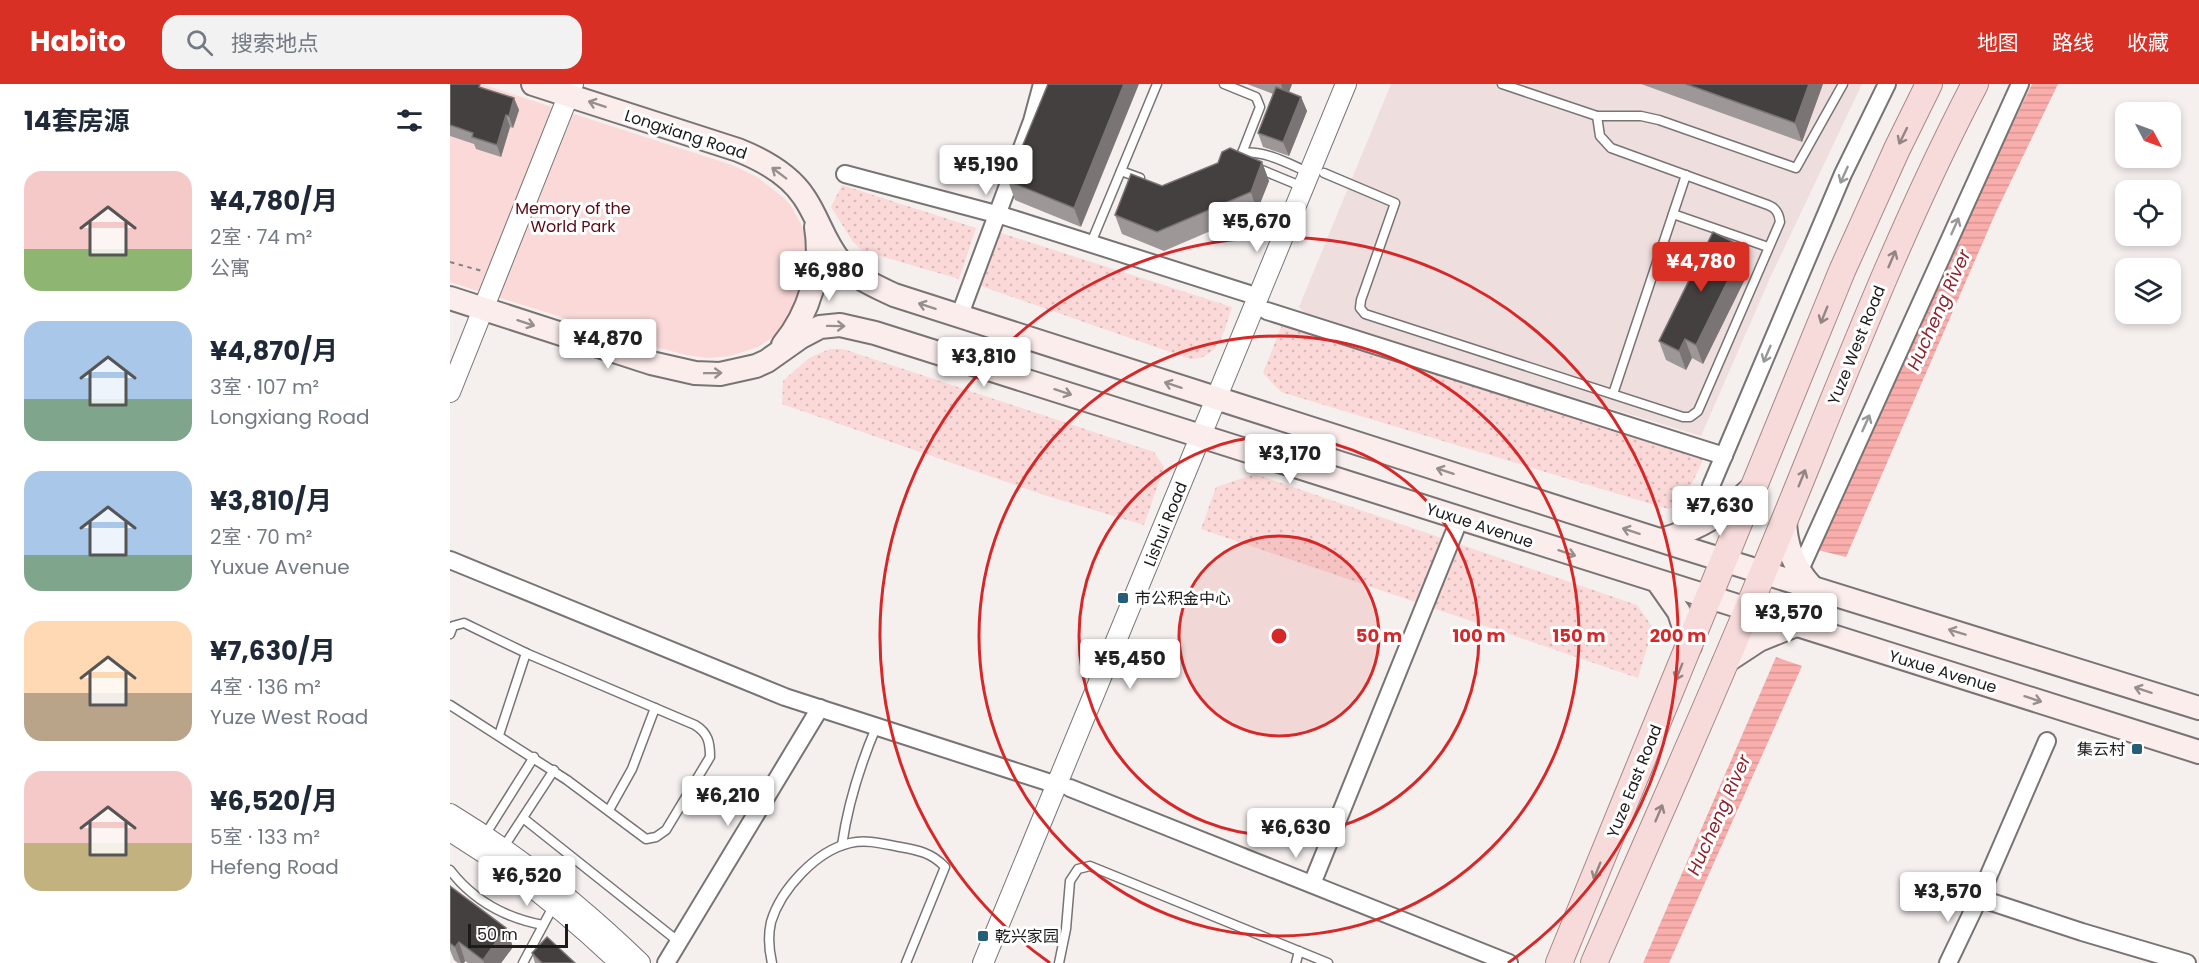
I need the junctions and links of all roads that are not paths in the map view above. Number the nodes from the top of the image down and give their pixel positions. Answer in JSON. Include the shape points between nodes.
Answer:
{"nodes":[{"id":1,"x":533,"y":84,"type":"edge"},
{"id":2,"x":1042,"y":84,"type":"edge"},
{"id":3,"x":1157,"y":84,"type":"edge"},
{"id":4,"x":1224,"y":84,"type":"edge"},
{"id":5,"x":1346,"y":84,"type":"edge"},
{"id":6,"x":1360,"y":84,"type":"edge"},
{"id":7,"x":1503,"y":84,"type":"edge"},
{"id":8,"x":1843,"y":84,"type":"edge"},
{"id":9,"x":1887,"y":84,"type":"edge"},
{"id":10,"x":1929,"y":84,"type":"edge"},
{"id":11,"x":1975,"y":84,"type":"edge"},
{"id":12,"x":2020,"y":84,"type":"edge"},
{"id":13,"x":564,"y":89,"type":"edge"},
{"id":14,"x":1597,"y":116,"type":"junction"},
{"id":15,"x":1242,"y":153,"type":"junction"},
{"id":16,"x":1223,"y":166,"type":"edge"},
{"id":17,"x":1121,"y":171,"type":"junction"},
{"id":18,"x":844,"y":174,"type":"dead end"},
{"id":19,"x":1686,"y":176,"type":"junction"},
{"id":20,"x":1313,"y":178,"type":"junction"},
{"id":21,"x":1151,"y":183,"type":"edge"},
{"id":22,"x":997,"y":214,"type":"junction"},
{"id":23,"x":1673,"y":214,"type":"junction"},
{"id":24,"x":815,"y":218,"type":"junction"},
{"id":25,"x":1091,"y":243,"type":"junction"},
{"id":26,"x":1768,"y":248,"type":"junction"},
{"id":27,"x":468,"y":304,"type":"edge"},
{"id":28,"x":1263,"y":304,"type":"junction"},
{"id":29,"x":959,"y":317,"type":"junction"},
{"id":30,"x":450,"y":357,"type":"edge"},
{"id":31,"x":767,"y":361,"type":"junction"},
{"id":32,"x":450,"y":392,"type":"edge"},
{"id":33,"x":1613,"y":394,"type":"junction"},
{"id":34,"x":1223,"y":401,"type":"junction"},
{"id":35,"x":1207,"y":438,"type":"junction"},
{"id":36,"x":1724,"y":456,"type":"junction"},
{"id":37,"x":1755,"y":485,"type":"junction"},
{"id":38,"x":1460,"y":518,"type":"junction"},
{"id":39,"x":1785,"y":518,"type":"junction"},
{"id":40,"x":1706,"y":523,"type":"junction"},
{"id":41,"x":1661,"y":540,"type":"junction"},
{"id":42,"x":450,"y":560,"type":"edge"},
{"id":43,"x":1725,"y":560,"type":"junction"},
{"id":44,"x":1763,"y":572,"type":"junction"},
{"id":45,"x":1805,"y":579,"type":"junction"},
{"id":46,"x":1658,"y":582,"type":"junction"},
{"id":47,"x":1709,"y":598,"type":"junction"},
{"id":48,"x":1747,"y":610,"type":"junction"},
{"id":49,"x":1796,"y":625,"type":"junction"},
{"id":50,"x":450,"y":634,"type":"edge"},
{"id":51,"x":1690,"y":646,"type":"junction"},
{"id":52,"x":526,"y":653,"type":"junction"},
{"id":53,"x":1724,"y":663,"type":"junction"},
{"id":54,"x":450,"y":705,"type":"edge"},
{"id":55,"x":655,"y":708,"type":"junction"},
{"id":56,"x":820,"y":708,"type":"junction"},
{"id":57,"x":2199,"y":708,"type":"edge"},
{"id":58,"x":877,"y":725,"type":"junction"},
{"id":59,"x":499,"y":735,"type":"junction"},
{"id":60,"x":2047,"y":741,"type":"dead end"},
{"id":61,"x":2199,"y":752,"type":"edge"},
{"id":62,"x":534,"y":757,"type":"junction"},
{"id":63,"x":554,"y":770,"type":"junction"},
{"id":64,"x":1063,"y":786,"type":"junction"},
{"id":65,"x":609,"y":810,"type":"junction"},
{"id":66,"x":450,"y":814,"type":"edge"},
{"id":67,"x":523,"y":818,"type":"junction"},
{"id":68,"x":450,"y":831,"type":"edge"},
{"id":69,"x":484,"y":836,"type":"junction"},
{"id":70,"x":842,"y":846,"type":"junction"},
{"id":71,"x":503,"y":849,"type":"junction"},
{"id":72,"x":450,"y":870,"type":"edge"},
{"id":73,"x":1312,"y":884,"type":"junction"},
{"id":74,"x":1979,"y":898,"type":"junction"},
{"id":75,"x":554,"y":905,"type":"junction"},
{"id":76,"x":543,"y":925,"type":"junction"},
{"id":77,"x":678,"y":942,"type":"junction"},
{"id":78,"x":1299,"y":951,"type":"junction"},
{"id":79,"x":907,"y":962,"type":"edge"},
{"id":80,"x":523,"y":963,"type":"edge"},
{"id":81,"x":620,"y":963,"type":"edge"},
{"id":82,"x":640,"y":963,"type":"edge"},
{"id":83,"x":666,"y":963,"type":"edge"},
{"id":84,"x":772,"y":963,"type":"edge"},
{"id":85,"x":983,"y":963,"type":"edge"},
{"id":86,"x":997,"y":963,"type":"edge"},
{"id":87,"x":1059,"y":963,"type":"edge"},
{"id":88,"x":1296,"y":963,"type":"edge"},
{"id":89,"x":1328,"y":963,"type":"edge"},
{"id":90,"x":1509,"y":963,"type":"edge"},
{"id":91,"x":1559,"y":963,"type":"edge"},
{"id":92,"x":1594,"y":963,"type":"edge"},
{"id":93,"x":1948,"y":963,"type":"edge"},
{"id":94,"x":2187,"y":963,"type":"edge"}],
"edges":[{"from":1,"to":13,"type":"main road","name":"Longxiang Road"},
{"from":2,"to":22,"type":"street"},
{"from":3,"to":17,"type":"lane"},
{"from":4,"to":15,"type":"lane","via":[[1256,97],[1260,107]]},
{"from":5,"to":20,"type":"street","name":"Lishui Road"},
{"from":6,"to":20,"type":"street","name":"Lishui Road"},
{"from":7,"to":14,"type":"lane"},
{"from":8,"to":14,"type":"lane","via":[[1796,168],[1659,120]]},
{"from":9,"to":36,"type":"street","one_way":true,"via":[[1835,194]]},
{"from":10,"to":37,"type":"main road","one_way":true,"via":[[1846,261]]},
{"from":39,"to":11,"type":"main road","name":"Yuze West Road","one_way":true,"via":[[1906,226]]},
{"from":45,"to":12,"type":"street","one_way":true},
{"from":24,"to":13,"type":"main road","name":"Longxiang Road","one_way":true,"via":[[795,186],[752,156]]},
{"from":13,"to":27,"type":"street"},
{"from":13,"to":27,"type":"street"},
{"from":14,"to":19,"type":"lane","via":[[1600,136],[1611,148]]},
{"from":15,"to":16,"type":"lane"},
{"from":15,"to":20,"type":"lane","via":[[1265,155]]},
{"from":15,"to":20,"type":"lane","via":[[1259,169]]},
{"from":17,"to":21,"type":"lane"},
{"from":17,"to":25,"type":"lane"},
{"from":18,"to":22,"type":"street"},
{"from":19,"to":23,"type":"lane"},
{"from":19,"to":26,"type":"lane","via":[[1775,209],[1780,222]]},
{"from":20,"to":28,"type":"street","name":"Lishui Road"},
{"from":20,"to":33,"type":"lane","via":[[1395,203],[1360,300],[1365,314]]},
{"from":22,"to":25,"type":"street"},
{"from":22,"to":29,"type":"street"},
{"from":23,"to":26,"type":"lane"},
{"from":23,"to":33,"type":"lane"},
{"from":29,"to":24,"type":"main road","one_way":true,"via":[[894,295],[856,275],[834,253]]},
{"from":24,"to":31,"type":"main road","via":[[818,249],[810,296],[788,338]]},
{"from":25,"to":28,"type":"street"},
{"from":26,"to":33,"type":"lane","via":[[1693,416],[1683,417]]},
{"from":27,"to":30,"type":"street"},
{"from":27,"to":31,"type":"main road","one_way":true,"via":[[689,372],[732,372]]},
{"from":27,"to":32,"type":"street"},
{"from":28,"to":34,"type":"street","name":"Lishui Road"},
{"from":28,"to":36,"type":"street"},
{"from":34,"to":29,"type":"main road","one_way":true},
{"from":31,"to":35,"type":"main road","name":"Yuxue Avenue","one_way":true,"via":[[820,327],[840,325]]},
{"from":34,"to":35,"type":"street","name":"Lishui Road"},
{"from":41,"to":34,"type":"main road","one_way":true},
{"from":35,"to":38,"type":"main road","name":"Yuxue Avenue"},
{"from":35,"to":64,"type":"street","name":"Lishui Road"},
{"from":36,"to":40,"type":"street","via":[[1711,486]]},
{"from":37,"to":40,"type":"main road"},
{"from":37,"to":43,"type":"main road"},
{"from":38,"to":46,"type":"main road","name":"Yuxue Avenue","one_way":true},
{"from":38,"to":73,"type":"street"},
{"from":39,"to":44,"type":"main road","name":"Yuze West Road"},
{"from":39,"to":45,"type":"main road","via":[[1789,549]]},
{"from":40,"to":41,"type":"main road"},
{"from":41,"to":43,"type":"main road"},
{"from":42,"to":56,"type":"street"},
{"from":43,"to":44,"type":"main road"},
{"from":43,"to":47,"type":"main road"},
{"from":44,"to":45,"type":"main road"},
{"from":44,"to":48,"type":"main road","name":"Yuze West Road"},
{"from":57,"to":45,"type":"main road","one_way":true},
{"from":46,"to":47,"type":"main road","name":"Yuxue Avenue"},
{"from":46,"to":51,"type":"main road","via":[[1679,612]]},
{"from":47,"to":48,"type":"main road","name":"Yuxue Avenue"},
{"from":47,"to":51,"type":"main road","name":"Yuze East Road"},
{"from":48,"to":49,"type":"main road","name":"Yuxue Avenue"},
{"from":48,"to":53,"type":"main road","name":"Yuze East Road"},
{"from":49,"to":53,"type":"main road","via":[[1759,640]]},
{"from":49,"to":61,"type":"main road","name":"Yuxue Avenue","one_way":true},
{"from":50,"to":52,"type":"lane","via":[[453,626],[464,623]]},
{"from":51,"to":91,"type":"main road","name":"Yuze East Road","one_way":true},
{"from":52,"to":55,"type":"lane"},
{"from":52,"to":59,"type":"lane"},
{"from":92,"to":53,"type":"main road","name":"Yuze East Road","one_way":true},
{"from":54,"to":59,"type":"lane"},
{"from":55,"to":65,"type":"lane","via":[[632,769]]},
{"from":55,"to":65,"type":"lane","via":[[699,728],[709,741],[710,757],[666,830],[656,837],[646,839]]},
{"from":56,"to":58,"type":"street"},
{"from":56,"to":77,"type":"street"},
{"from":58,"to":64,"type":"street"},
{"from":58,"to":70,"type":"lane","via":[[857,775]]},
{"from":59,"to":62,"type":"lane"},
{"from":60,"to":74,"type":"street"},
{"from":62,"to":63,"type":"lane"},
{"from":62,"to":69,"type":"lane"},
{"from":63,"to":65,"type":"lane"},
{"from":63,"to":67,"type":"lane"},
{"from":64,"to":73,"type":"street"},
{"from":64,"to":85,"type":"street","name":"Lishui Road"},
{"from":64,"to":86,"type":"street","name":"Lishui Road"},
{"from":66,"to":69,"type":"street"},
{"from":67,"to":71,"type":"lane"},
{"from":67,"to":77,"type":"lane"},
{"from":68,"to":75,"type":"street"},
{"from":69,"to":71,"type":"street"},
{"from":70,"to":79,"type":"lane","via":[[869,842],[922,851],[945,867]]},
{"from":70,"to":84,"type":"lane","via":[[805,871],[778,907],[771,921]]},
{"from":71,"to":82,"type":"street","via":[[585,912]]},
{"from":72,"to":76,"type":"lane","via":[[492,907]]},
{"from":73,"to":90,"type":"street"},
{"from":74,"to":93,"type":"street"},
{"from":74,"to":94,"type":"street"},
{"from":75,"to":76,"type":"lane"},
{"from":75,"to":81,"type":"street"},
{"from":76,"to":80,"type":"lane"},
{"from":77,"to":83,"type":"street"},
{"from":78,"to":87,"type":"lane","via":[[1090,866],[1078,869],[1070,881]]},
{"from":78,"to":88,"type":"lane"},
{"from":78,"to":89,"type":"lane"}]}
